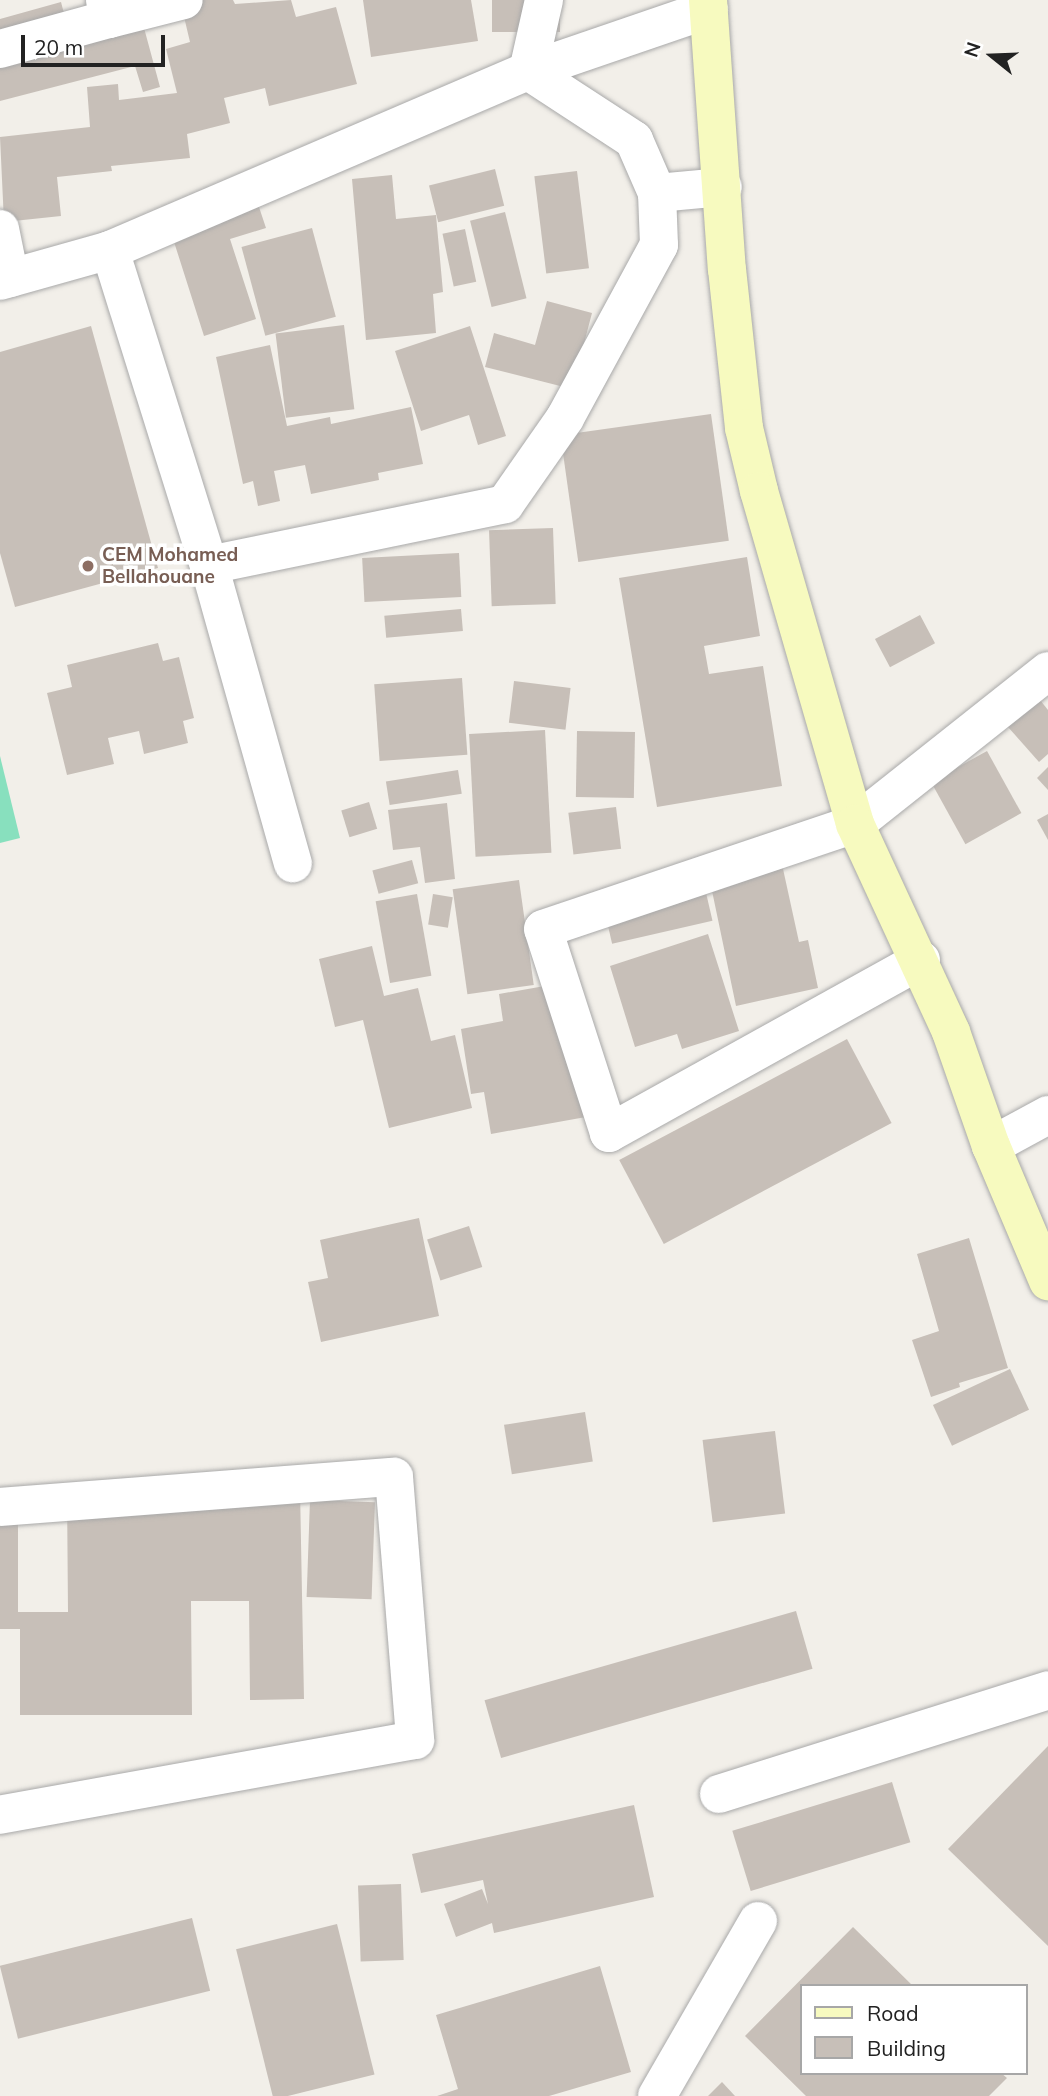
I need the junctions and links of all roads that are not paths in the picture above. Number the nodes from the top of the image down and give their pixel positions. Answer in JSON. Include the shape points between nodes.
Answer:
{"nodes":[{"id":1,"x":184,"y":0,"type":"edge"},
{"id":2,"x":544,"y":0,"type":"edge"},
{"id":3,"x":709,"y":4,"type":"edge"},
{"id":4,"x":108,"y":9,"type":"edge"},
{"id":5,"x":0,"y":49,"type":"edge"},
{"id":6,"x":528,"y":71,"type":"junction"},
{"id":7,"x":723,"y":187,"type":"junction"},
{"id":8,"x":657,"y":193,"type":"junction"},
{"id":9,"x":0,"y":229,"type":"edge"},
{"id":10,"x":110,"y":250,"type":"junction"},
{"id":11,"x":5,"y":280,"type":"edge"},
{"id":12,"x":209,"y":565,"type":"junction"},
{"id":13,"x":1048,"y":671,"type":"edge"},
{"id":14,"x":855,"y":824,"type":"junction"},
{"id":15,"x":293,"y":863,"type":"dead end"},
{"id":16,"x":921,"y":960,"type":"junction"},
{"id":17,"x":1048,"y":1115,"type":"edge"},
{"id":18,"x":991,"y":1146,"type":"junction"},
{"id":19,"x":1048,"y":1281,"type":"edge"},
{"id":20,"x":0,"y":1507,"type":"edge"},
{"id":21,"x":1048,"y":1690,"type":"edge"},
{"id":22,"x":719,"y":1794,"type":"dead end"},
{"id":23,"x":0,"y":1815,"type":"edge"},
{"id":24,"x":758,"y":1921,"type":"dead end"},
{"id":25,"x":657,"y":2096,"type":"edge"}],
"edges":[{"from":1,"to":4,"type":"street"},
{"from":2,"to":6,"type":"street"},
{"from":3,"to":6,"type":"street"},
{"from":3,"to":7,"type":"street"},
{"from":4,"to":5,"type":"street"},
{"from":6,"to":8,"type":"street","via":[[634,140]]},
{"from":6,"to":10,"type":"street"},
{"from":7,"to":8,"type":"street"},
{"from":7,"to":14,"type":"street","via":[[744,428]]},
{"from":8,"to":12,"type":"street","via":[[659,245],[565,418],[505,504]]},
{"from":9,"to":11,"type":"street"},
{"from":10,"to":11,"type":"street"},
{"from":10,"to":12,"type":"street"},
{"from":12,"to":15,"type":"street"},
{"from":13,"to":14,"type":"street"},
{"from":14,"to":16,"type":"street"},
{"from":14,"to":16,"type":"street","via":[[542,929],[609,1133]]},
{"from":16,"to":18,"type":"street"},
{"from":17,"to":18,"type":"street"},
{"from":18,"to":19,"type":"street"},
{"from":20,"to":23,"type":"street","via":[[394,1477],[415,1740]]},
{"from":21,"to":22,"type":"street"},
{"from":24,"to":25,"type":"street"}]}
